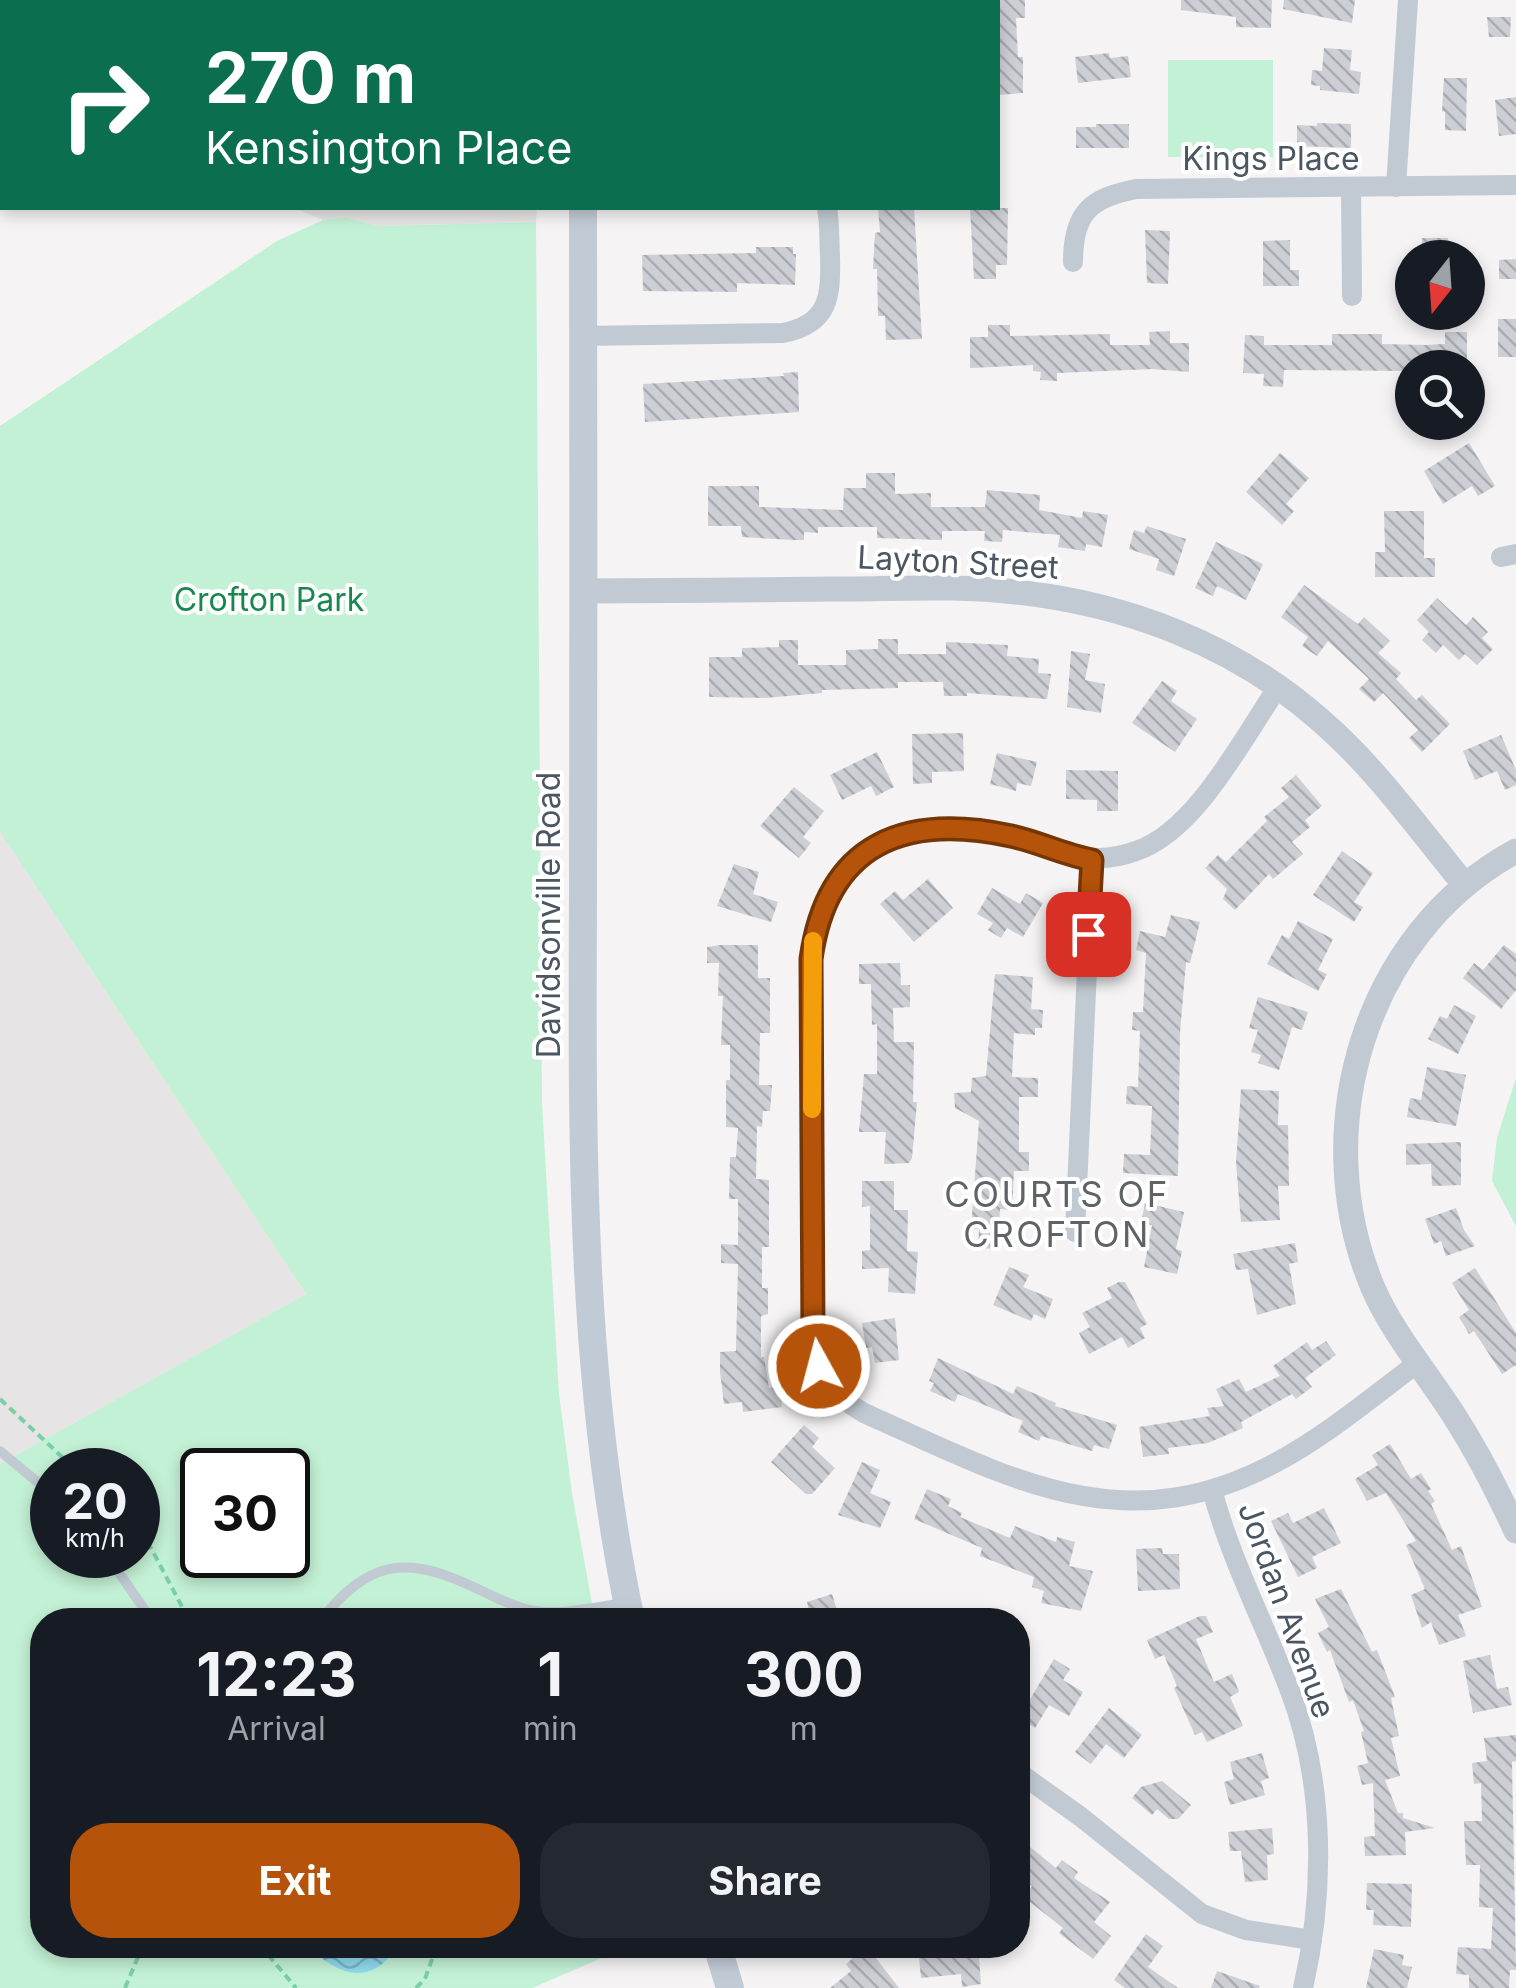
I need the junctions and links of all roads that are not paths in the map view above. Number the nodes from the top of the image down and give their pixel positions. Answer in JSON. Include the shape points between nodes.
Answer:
{"nodes":[{"id":1,"x":1408,"y":0,"type":"edge"},
{"id":2,"x":1516,"y":185,"type":"edge"},
{"id":3,"x":1396,"y":187,"type":"junction"},
{"id":4,"x":1351,"y":188,"type":"junction"},
{"id":5,"x":583,"y":210,"type":"edge"},
{"id":6,"x":827,"y":210,"type":"edge"},
{"id":7,"x":1073,"y":262,"type":"dead end"},
{"id":8,"x":1352,"y":296,"type":"dead end"},
{"id":9,"x":583,"y":336,"type":"junction"},
{"id":10,"x":584,"y":591,"type":"junction"},
{"id":11,"x":1278,"y":687,"type":"junction"},
{"id":12,"x":1516,"y":851,"type":"edge"},
{"id":13,"x":1092,"y":860,"type":"junction"},
{"id":14,"x":1464,"y":884,"type":"junction"},
{"id":15,"x":1074,"y":1232,"type":"dead end"},
{"id":16,"x":1419,"y":1362,"type":"junction"},
{"id":17,"x":0,"y":1451,"type":"edge"},
{"id":18,"x":30,"y":1476,"type":"edge"},
{"id":19,"x":1212,"y":1490,"type":"junction"},
{"id":20,"x":1516,"y":1531,"type":"edge"},
{"id":21,"x":123,"y":1578,"type":"edge"},
{"id":22,"x":143,"y":1608,"type":"edge"},
{"id":23,"x":332,"y":1608,"type":"edge"},
{"id":24,"x":523,"y":1608,"type":"edge"},
{"id":25,"x":629,"y":1608,"type":"edge"},
{"id":26,"x":1030,"y":1781,"type":"edge"},
{"id":27,"x":1312,"y":1940,"type":"junction"},
{"id":28,"x":721,"y":1958,"type":"edge"},
{"id":29,"x":730,"y":1988,"type":"edge"},
{"id":30,"x":1303,"y":1988,"type":"edge"}],
"edges":[{"from":1,"to":3,"type":"street"},
{"from":2,"to":3,"type":"street","name":"Kings Place"},
{"from":3,"to":4,"type":"street","name":"Kings Place"},
{"from":4,"to":7,"type":"street","name":"Kings Place","via":[[1112,194],[1086,211],[1073,239]]},
{"from":4,"to":8,"type":"street"},
{"from":5,"to":9,"type":"main road","name":"Davidsonville Road"},
{"from":6,"to":9,"type":"street","via":[[829,292],[820,316],[800,330]]},
{"from":9,"to":10,"type":"main road","name":"Davidsonville Road"},
{"from":10,"to":11,"type":"street","name":"Layton Street","via":[[1014,591],[1085,603],[1188,635]]},
{"from":10,"to":25,"type":"main road","name":"Davidsonville Road","via":[[586,1259],[594,1380]]},
{"from":11,"to":13,"type":"street","via":[[1174,830],[1136,852]]},
{"from":11,"to":14,"type":"street","name":"Layton Street","via":[[1362,760]]},
{"from":12,"to":14,"type":"street"},
{"from":13,"to":15,"type":"street"},
{"from":13,"to":19,"type":"street","via":[[1016,837],[936,828],[901,834],[843,872],[816,924],[811,959],[813,1336],[827,1385],[842,1400],[1004,1475],[1087,1500]]},
{"from":14,"to":16,"type":"street","via":[[1401,958],[1375,1005],[1345,1119],[1345,1168],[1360,1254],[1390,1321]]},
{"from":16,"to":19,"type":"street","via":[[1280,1462]]},
{"from":16,"to":20,"type":"street"},
{"from":17,"to":18,"type":"lane"},
{"from":19,"to":27,"type":"street","name":"Jordan Avenue","via":[[1226,1543],[1292,1694],[1303,1736],[1318,1833]]},
{"from":21,"to":22,"type":"lane"},
{"from":23,"to":24,"type":"lane","via":[[374,1572],[416,1568]]},
{"from":26,"to":27,"type":"street","via":[[1202,1914],[1246,1930]]},
{"from":27,"to":30,"type":"street","name":"Jordan Avenue"},
{"from":28,"to":29,"type":"main road"}]}
